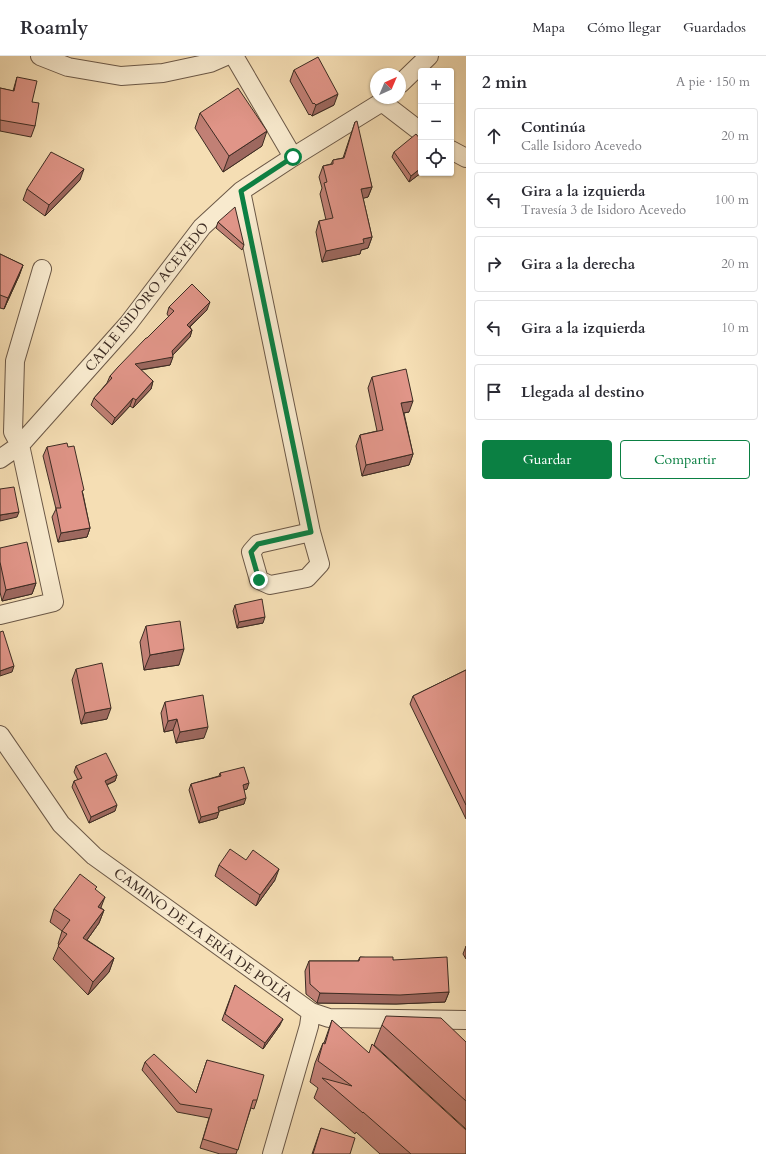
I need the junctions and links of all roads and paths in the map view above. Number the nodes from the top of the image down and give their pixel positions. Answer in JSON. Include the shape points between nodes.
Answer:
{"nodes":[{"id":1,"x":40,"y":56,"type":"edge"},
{"id":2,"x":226,"y":56,"type":"edge"},
{"id":3,"x":234,"y":56,"type":"edge"},
{"id":4,"x":429,"y":56,"type":"edge"},
{"id":5,"x":406,"y":78,"type":"edge"},
{"id":6,"x":378,"y":104,"type":"edge"},
{"id":7,"x":389,"y":104,"type":"edge"},
{"id":8,"x":418,"y":129,"type":"edge"},
{"id":9,"x":454,"y":152,"type":"edge"},
{"id":10,"x":293,"y":157,"type":"junction"},
{"id":11,"x":466,"y":158,"type":"edge"},
{"id":12,"x":241,"y":191,"type":"junction"},
{"id":13,"x":42,"y":269,"type":"dead end"},
{"id":14,"x":20,"y":445,"type":"junction"},
{"id":15,"x":0,"y":459,"type":"edge"},
{"id":16,"x":311,"y":532,"type":"dead end"},
{"id":17,"x":0,"y":615,"type":"edge"},
{"id":18,"x":0,"y":735,"type":"edge"},
{"id":19,"x":311,"y":1012,"type":"junction"},
{"id":20,"x":329,"y":1018,"type":"junction"},
{"id":21,"x":466,"y":1020,"type":"edge"},
{"id":22,"x":349,"y":1037,"type":"edge"},
{"id":23,"x":272,"y":1154,"type":"edge"}],
"edges":[{"from":1,"to":2,"type":"street","via":[[68,67],[120,76],[163,73]]},
{"from":3,"to":10,"type":"street"},
{"from":4,"to":5,"type":"street"},
{"from":6,"to":10,"type":"street","name":"CALLE ISIDORO ACEVEDO"},
{"from":7,"to":8,"type":"street"},
{"from":9,"to":11,"type":"street"},
{"from":10,"to":12,"type":"street","name":"CALLE ISIDORO ACEVEDO"},
{"from":12,"to":14,"type":"street","name":"CALLE ISIDORO ACEVEDO","via":[[202,227],[128,324]]},
{"from":12,"to":16,"type":"street"},
{"from":13,"to":14,"type":"street","via":[[15,362],[13,432]]},
{"from":14,"to":15,"type":"street","name":"CALLE ISIDORO ACEVEDO"},
{"from":14,"to":17,"type":"street","via":[[54,602]]},
{"from":18,"to":19,"type":"street","name":"CAMINO DE LA ERÍA DE POLÍA","via":[[61,824],[94,856]]},
{"from":19,"to":20,"type":"street","name":"CAMINO DE LA ERÍA DE POLÍA"},
{"from":19,"to":23,"type":"street"},
{"from":20,"to":21,"type":"street","name":"CAMINO DE LA ERÍA DE POLÍA"},
{"from":20,"to":22,"type":"street"}]}
